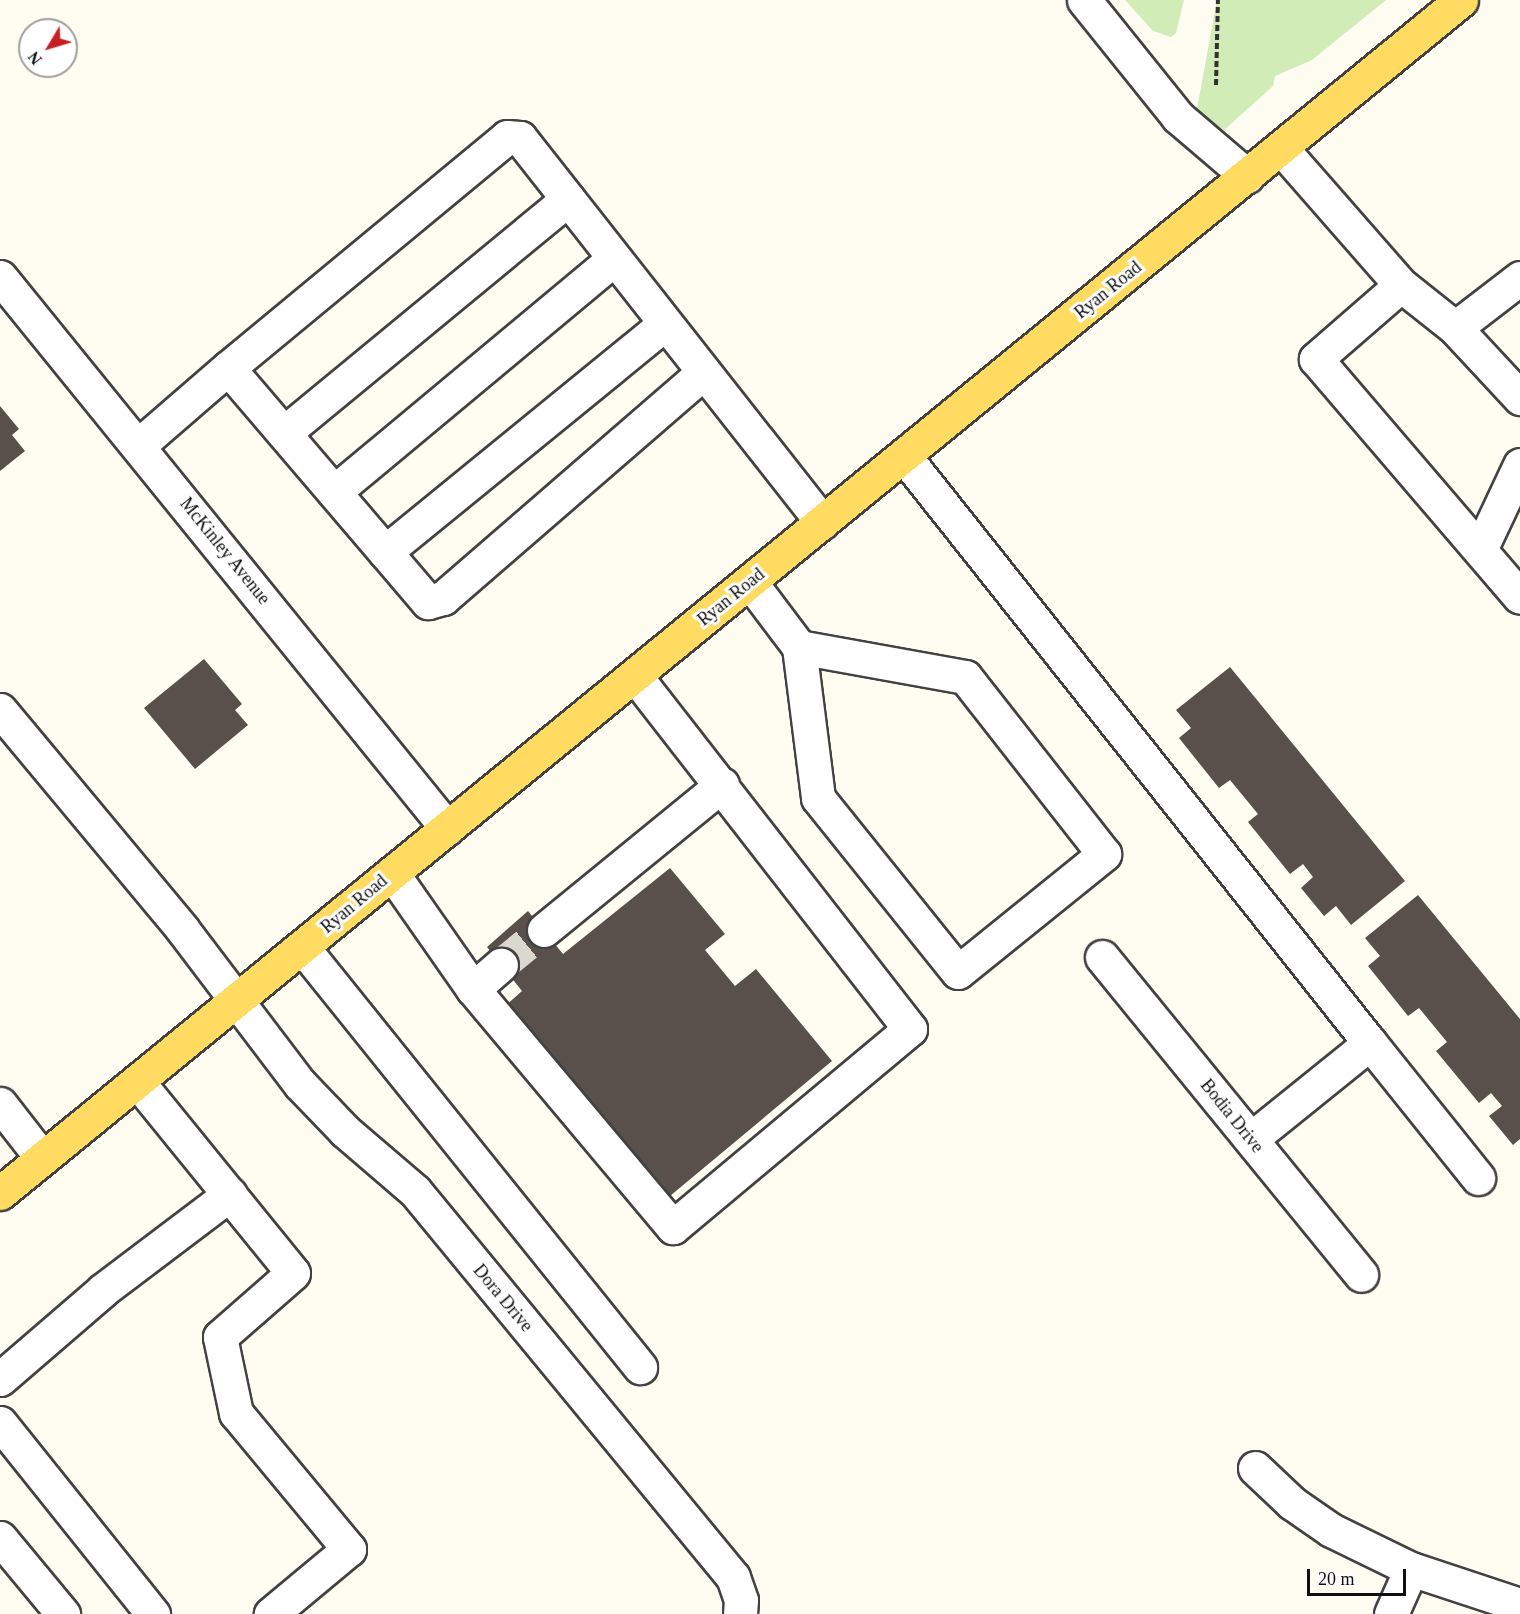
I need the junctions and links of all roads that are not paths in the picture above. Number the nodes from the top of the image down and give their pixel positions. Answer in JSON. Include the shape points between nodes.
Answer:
{"nodes":[{"id":1,"x":1084,"y":0,"type":"edge"},
{"id":2,"x":1461,"y":0,"type":"edge"},
{"id":3,"x":1281,"y":148,"type":"junction"},
{"id":4,"x":1247,"y":176,"type":"junction"},
{"id":5,"x":568,"y":199,"type":"junction"},
{"id":6,"x":614,"y":259,"type":"junction"},
{"id":7,"x":0,"y":277,"type":"edge"},
{"id":8,"x":1520,"y":278,"type":"edge"},
{"id":9,"x":1401,"y":285,"type":"junction"},
{"id":10,"x":665,"y":324,"type":"junction"},
{"id":11,"x":1455,"y":328,"type":"junction"},
{"id":12,"x":228,"y":368,"type":"junction"},
{"id":13,"x":703,"y":373,"type":"junction"},
{"id":14,"x":1520,"y":398,"type":"edge"},
{"id":15,"x":284,"y":433,"type":"junction"},
{"id":16,"x":139,"y":445,"type":"junction"},
{"id":17,"x":904,"y":456,"type":"junction"},
{"id":18,"x":1520,"y":465,"type":"edge"},
{"id":19,"x":333,"y":492,"type":"junction"},
{"id":20,"x":822,"y":522,"type":"junction"},
{"id":21,"x":1480,"y":550,"type":"junction"},
{"id":22,"x":385,"y":552,"type":"junction"},
{"id":23,"x":750,"y":582,"type":"junction"},
{"id":24,"x":1520,"y":597,"type":"edge"},
{"id":25,"x":800,"y":647,"type":"junction"},
{"id":26,"x":635,"y":676,"type":"junction"},
{"id":27,"x":0,"y":710,"type":"edge"},
{"id":28,"x":722,"y":785,"type":"junction"},
{"id":29,"x":447,"y":828,"type":"junction"},
{"id":30,"x":392,"y":873,"type":"junction"},
{"id":31,"x":544,"y":930,"type":"tunnel mouth"},
{"id":32,"x":303,"y":948,"type":"junction"},
{"id":33,"x":1102,"y":957,"type":"dead end"},
{"id":34,"x":501,"y":965,"type":"tunnel mouth"},
{"id":35,"x":473,"y":989,"type":"junction"},
{"id":36,"x":238,"y":1000,"type":"junction"},
{"id":37,"x":1370,"y":1043,"type":"junction"},
{"id":38,"x":137,"y":1082,"type":"junction"},
{"id":39,"x":0,"y":1104,"type":"edge"},
{"id":40,"x":1251,"y":1139,"type":"junction"},
{"id":41,"x":42,"y":1158,"type":"junction"},
{"id":42,"x":1478,"y":1178,"type":"dead end"},
{"id":43,"x":0,"y":1193,"type":"edge"},
{"id":44,"x":230,"y":1194,"type":"junction"},
{"id":45,"x":1361,"y":1275,"type":"dead end"},
{"id":46,"x":640,"y":1367,"type":"dead end"},
{"id":47,"x":0,"y":1379,"type":"edge"},
{"id":48,"x":0,"y":1423,"type":"edge"},
{"id":49,"x":1255,"y":1468,"type":"dead end"},
{"id":50,"x":0,"y":1538,"type":"edge"},
{"id":51,"x":1411,"y":1569,"type":"junction"},
{"id":52,"x":1520,"y":1605,"type":"edge"},
{"id":53,"x":63,"y":1614,"type":"edge"},
{"id":54,"x":153,"y":1614,"type":"edge"},
{"id":55,"x":271,"y":1614,"type":"edge"},
{"id":56,"x":740,"y":1614,"type":"edge"},
{"id":57,"x":1391,"y":1614,"type":"edge"}],
"edges":[{"from":1,"to":4,"type":"street","via":[[1178,117]]},
{"from":2,"to":3,"type":"main road","name":"Ryan Road"},
{"from":3,"to":4,"type":"main road","name":"Ryan Road"},
{"from":3,"to":9,"type":"street"},
{"from":4,"to":17,"type":"main road","name":"Ryan Road"},
{"from":5,"to":6,"type":"street"},
{"from":5,"to":12,"type":"street","via":[[520,138],[507,137]]},
{"from":5,"to":15,"type":"street"},
{"from":6,"to":10,"type":"street"},
{"from":6,"to":19,"type":"street"},
{"from":7,"to":16,"type":"street","name":"McKinley Avenue"},
{"from":8,"to":11,"type":"street"},
{"from":9,"to":11,"type":"street"},
{"from":9,"to":21,"type":"street","via":[[1316,359]]},
{"from":10,"to":13,"type":"street"},
{"from":10,"to":22,"type":"street"},
{"from":11,"to":14,"type":"street"},
{"from":12,"to":15,"type":"street"},
{"from":12,"to":16,"type":"street"},
{"from":13,"to":20,"type":"street"},
{"from":13,"to":22,"type":"street","via":[[443,598],[428,602]]},
{"from":15,"to":19,"type":"street"},
{"from":16,"to":29,"type":"street","name":"McKinley Avenue"},
{"from":17,"to":20,"type":"main road","name":"Ryan Road"},
{"from":17,"to":37,"type":"street"},
{"from":18,"to":21,"type":"street"},
{"from":19,"to":22,"type":"street"},
{"from":20,"to":23,"type":"main road","name":"Ryan Road"},
{"from":21,"to":24,"type":"street"},
{"from":23,"to":25,"type":"street"},
{"from":23,"to":26,"type":"main road","name":"Ryan Road"},
{"from":25,"to":25,"type":"street","via":[[818,798],[958,972],[1104,854],[965,677]]},
{"from":26,"to":28,"type":"street"},
{"from":26,"to":29,"type":"main road","name":"Ryan Road"},
{"from":27,"to":36,"type":"street","name":"Dora Drive"},
{"from":28,"to":31,"type":"street"},
{"from":28,"to":35,"type":"street","via":[[910,1029],[673,1227]]},
{"from":29,"to":30,"type":"main road","name":"Ryan Road"},
{"from":30,"to":32,"type":"main road","name":"Ryan Road"},
{"from":30,"to":35,"type":"street"},
{"from":32,"to":36,"type":"main road","name":"Ryan Road"},
{"from":32,"to":46,"type":"street"},
{"from":33,"to":40,"type":"street","name":"Bodia Drive"},
{"from":34,"to":35,"type":"street"},
{"from":36,"to":38,"type":"main road","name":"Ryan Road"},
{"from":36,"to":56,"type":"street","name":"Dora Drive","via":[[300,1084],[345,1131],[415,1191],[734,1577],[741,1600]]},
{"from":37,"to":40,"type":"street"},
{"from":37,"to":42,"type":"street"},
{"from":38,"to":41,"type":"main road","name":"Ryan Road"},
{"from":38,"to":44,"type":"street"},
{"from":39,"to":41,"type":"street"},
{"from":40,"to":45,"type":"street","name":"Bodia Drive"},
{"from":41,"to":43,"type":"main road","name":"Ryan Road"},
{"from":44,"to":47,"type":"street","via":[[103,1290]]},
{"from":44,"to":55,"type":"street","via":[[293,1273],[220,1337],[236,1413],[349,1549]]},
{"from":48,"to":54,"type":"street"},
{"from":49,"to":51,"type":"street","via":[[1292,1503],[1331,1530]]},
{"from":50,"to":53,"type":"street"},
{"from":51,"to":52,"type":"street"},
{"from":51,"to":57,"type":"street"}]}
